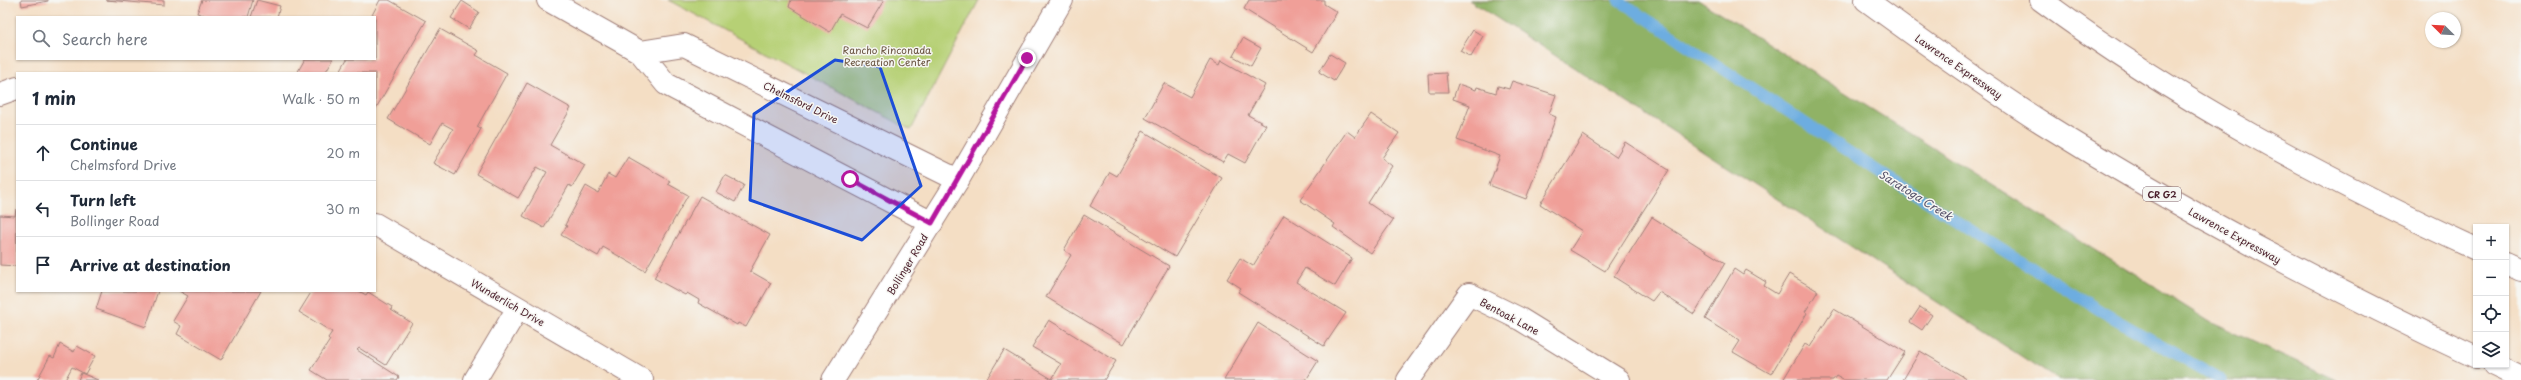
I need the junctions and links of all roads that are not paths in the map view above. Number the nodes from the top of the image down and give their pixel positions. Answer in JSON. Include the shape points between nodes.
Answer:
{"nodes":[{"id":1,"x":548,"y":0,"type":"edge"},
{"id":2,"x":1062,"y":0,"type":"edge"},
{"id":3,"x":1866,"y":0,"type":"edge"},
{"id":4,"x":2041,"y":0,"type":"edge"},
{"id":5,"x":640,"y":52,"type":"junction"},
{"id":6,"x":16,"y":88,"type":"edge"},
{"id":7,"x":0,"y":94,"type":"edge"},
{"id":8,"x":958,"y":180,"type":"junction"},
{"id":9,"x":932,"y":223,"type":"junction"},
{"id":10,"x":376,"y":225,"type":"edge"},
{"id":11,"x":2473,"y":248,"type":"edge"},
{"id":12,"x":2509,"y":264,"type":"edge"},
{"id":13,"x":2521,"y":270,"type":"edge"},
{"id":14,"x":518,"y":308,"type":"junction"},
{"id":15,"x":2473,"y":356,"type":"edge"},
{"id":16,"x":2500,"y":368,"type":"edge"},
{"id":17,"x":2521,"y":378,"type":"edge"},
{"id":18,"x":476,"y":380,"type":"edge"},
{"id":19,"x":642,"y":380,"type":"edge"},
{"id":20,"x":833,"y":380,"type":"edge"},
{"id":21,"x":1408,"y":380,"type":"edge"},
{"id":22,"x":1619,"y":380,"type":"edge"}],
"edges":[{"from":1,"to":5,"type":"main road"},
{"from":2,"to":8,"type":"main road","name":"Bollinger Road"},
{"from":3,"to":15,"type":"main road","name":"Lawrence Expressway","number":"CR G2","via":[[2040,122],[2121,170],[2327,286]]},
{"from":4,"to":11,"type":"main road","via":[[2091,37],[2218,115],[2382,206]]},
{"from":5,"to":8,"type":"main road","name":"Chelmsford Drive","via":[[684,45]]},
{"from":5,"to":9,"type":"main road","via":[[666,84]]},
{"from":6,"to":7,"type":"main road"},
{"from":8,"to":9,"type":"main road","name":"Bollinger Road"},
{"from":9,"to":20,"type":"main road","name":"Bollinger Road"},
{"from":10,"to":14,"type":"main road","name":"Wunderlich Drive"},
{"from":12,"to":13,"type":"main road"},
{"from":14,"to":18,"type":"main road"},
{"from":14,"to":19,"type":"main road","name":"Wunderlich Drive"},
{"from":16,"to":17,"type":"main road"},
{"from":21,"to":22,"type":"main road","name":"Bentoak Lane","via":[[1469,294],[1520,319]]}]}
